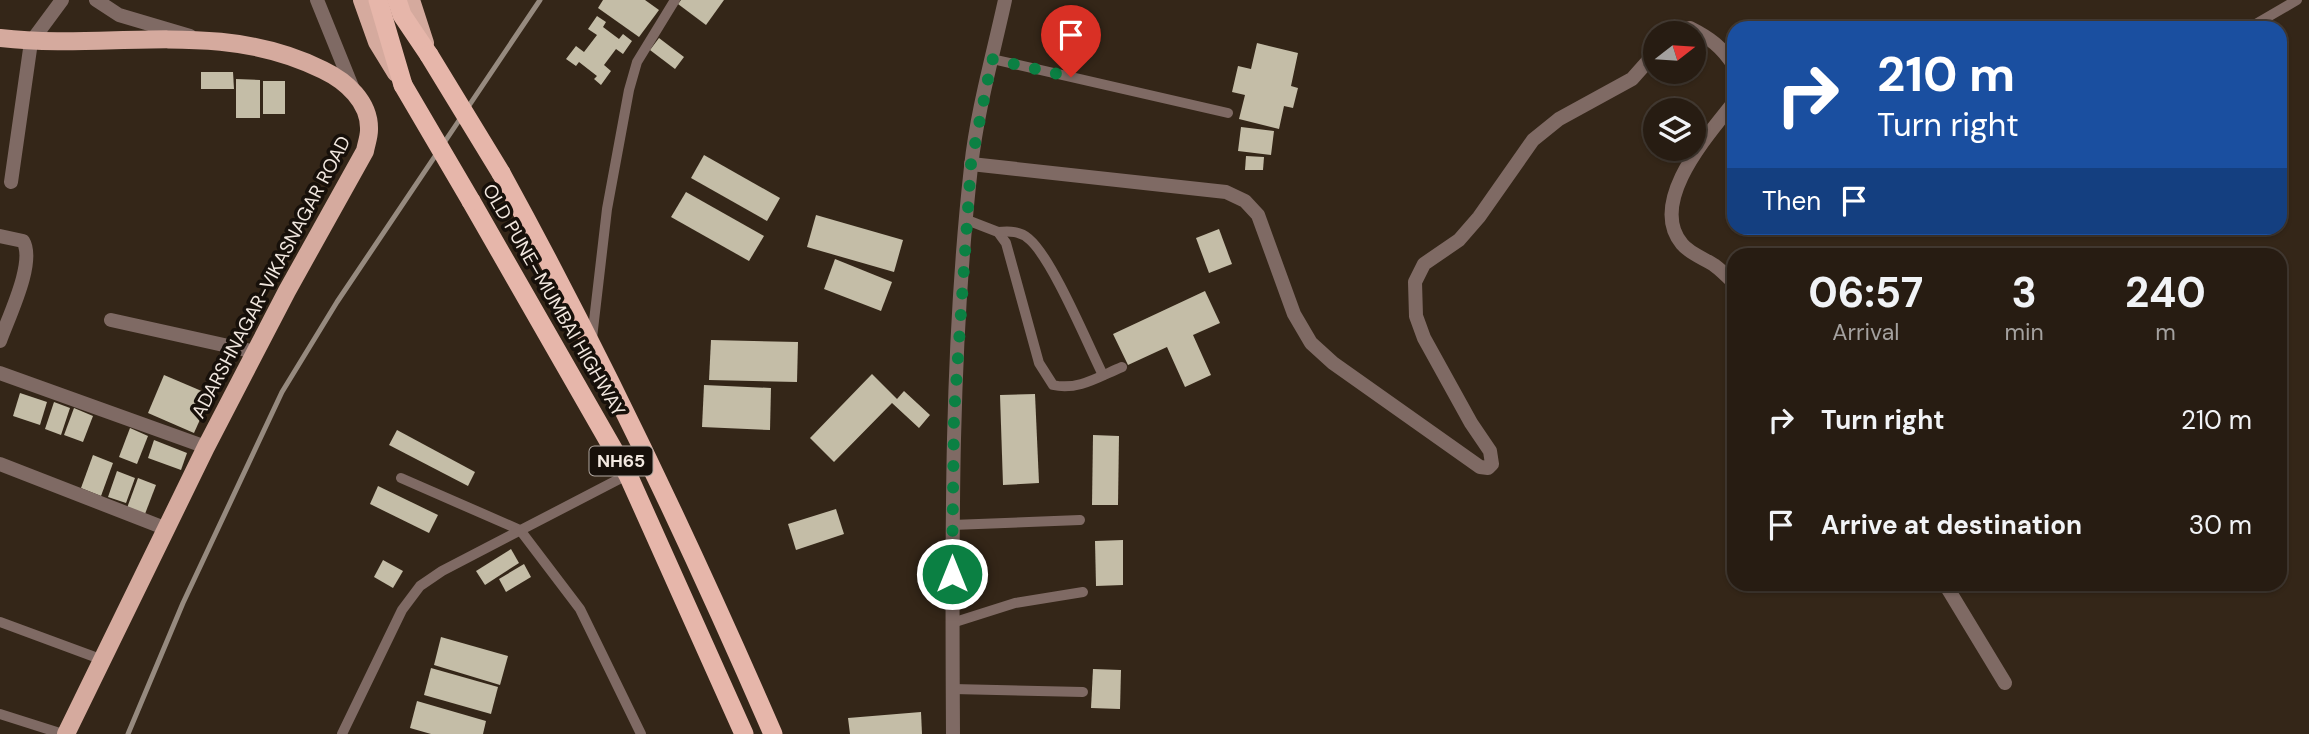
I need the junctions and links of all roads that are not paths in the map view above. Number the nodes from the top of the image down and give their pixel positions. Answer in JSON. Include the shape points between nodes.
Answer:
{"nodes":[{"id":1,"x":62,"y":0,"type":"edge"},
{"id":2,"x":96,"y":0,"type":"edge"},
{"id":3,"x":317,"y":0,"type":"edge"},
{"id":4,"x":362,"y":0,"type":"edge"},
{"id":5,"x":378,"y":0,"type":"edge"},
{"id":6,"x":675,"y":0,"type":"edge"},
{"id":7,"x":1004,"y":0,"type":"edge"},
{"id":8,"x":2297,"y":0,"type":"edge"},
{"id":9,"x":399,"y":9,"type":"edge"},
{"id":10,"x":2261,"y":21,"type":"edge"},
{"id":11,"x":1706,"y":37,"type":"edge"},
{"id":12,"x":0,"y":38,"type":"edge"},
{"id":13,"x":198,"y":39,"type":"junction"},
{"id":14,"x":31,"y":42,"type":"junction"},
{"id":15,"x":1727,"y":54,"type":"edge"},
{"id":16,"x":992,"y":59,"type":"junction"},
{"id":17,"x":1643,"y":67,"type":"edge"},
{"id":18,"x":403,"y":85,"type":"junction"},
{"id":19,"x":353,"y":89,"type":"junction"},
{"id":20,"x":1727,"y":111,"type":"edge"},
{"id":21,"x":1228,"y":113,"type":"dead end"},
{"id":22,"x":971,"y":164,"type":"junction"},
{"id":23,"x":11,"y":182,"type":"dead end"},
{"id":24,"x":967,"y":220,"type":"junction"},
{"id":25,"x":998,"y":232,"type":"junction"},
{"id":26,"x":0,"y":236,"type":"edge"},
{"id":27,"x":1727,"y":276,"type":"edge"},
{"id":28,"x":111,"y":320,"type":"dead end"},
{"id":29,"x":0,"y":341,"type":"edge"},
{"id":30,"x":591,"y":345,"type":"junction"},
{"id":31,"x":255,"y":352,"type":"junction"},
{"id":32,"x":1122,"y":367,"type":"dead end"},
{"id":33,"x":0,"y":373,"type":"edge"},
{"id":34,"x":1103,"y":375,"type":"junction"},
{"id":35,"x":206,"y":447,"type":"junction"},
{"id":36,"x":650,"y":463,"type":"junction"},
{"id":37,"x":0,"y":464,"type":"edge"},
{"id":38,"x":628,"y":475,"type":"junction"},
{"id":39,"x":401,"y":478,"type":"dead end"},
{"id":40,"x":1080,"y":520,"type":"dead end"},
{"id":41,"x":952,"y":525,"type":"junction"},
{"id":42,"x":167,"y":529,"type":"junction"},
{"id":43,"x":520,"y":530,"type":"junction"},
{"id":44,"x":1949,"y":591,"type":"edge"},
{"id":45,"x":1083,"y":592,"type":"dead end"},
{"id":46,"x":0,"y":622,"type":"edge"},
{"id":47,"x":953,"y":623,"type":"junction"},
{"id":48,"x":103,"y":660,"type":"junction"},
{"id":49,"x":2005,"y":682,"type":"dead end"},
{"id":50,"x":953,"y":689,"type":"junction"},
{"id":51,"x":1083,"y":692,"type":"dead end"},
{"id":52,"x":0,"y":714,"type":"edge"},
{"id":53,"x":65,"y":734,"type":"edge"},
{"id":54,"x":342,"y":734,"type":"edge"},
{"id":55,"x":641,"y":734,"type":"edge"},
{"id":56,"x":744,"y":734,"type":"edge"},
{"id":57,"x":773,"y":734,"type":"edge"},
{"id":58,"x":953,"y":734,"type":"edge"}],
"edges":[{"from":1,"to":14,"type":"street"},
{"from":2,"to":13,"type":"street","via":[[118,15]]},
{"from":3,"to":19,"type":"street"},
{"from":4,"to":18,"type":"main road","via":[[377,42]]},
{"from":5,"to":9,"type":"highway","number":"NH65"},
{"from":6,"to":30,"type":"lane","via":[[637,62],[628,90],[607,209]]},
{"from":7,"to":16,"type":"street"},
{"from":8,"to":10,"type":"lane"},
{"from":9,"to":18,"type":"highway","number":"NH65"},
{"from":9,"to":30,"type":"highway","name":"OLD PUNE–MUMBAI HIGHWAY","number":"NH65","bridge":true,"via":[[501,173]]},
{"from":11,"to":15,"type":"street"},
{"from":12,"to":14,"type":"main road"},
{"from":13,"to":14,"type":"main road"},
{"from":13,"to":19,"type":"main road","via":[[274,49]]},
{"from":14,"to":23,"type":"street"},
{"from":16,"to":21,"type":"lane"},
{"from":16,"to":22,"type":"street"},
{"from":17,"to":22,"type":"street","via":[[1632,79],[1559,119],[1532,140],[1479,217],[1459,240],[1424,264],[1415,282],[1416,316],[1424,338],[1490,451],[1492,464],[1488,468],[1403,414],[1311,343],[1294,314],[1258,215],[1245,201],[1226,192]]},
{"from":18,"to":38,"type":"highway","name":"OLD PUNE–MUMBAI HIGHWAY","number":"NH65","bridge":true},
{"from":19,"to":31,"type":"main road","name":"ADARSHNAGAR-VIKASNAGAR ROAD","via":[[369,129],[365,151]]},
{"from":20,"to":27,"type":"street","via":[[1690,159],[1672,210],[1674,229],[1683,246]]},
{"from":22,"to":24,"type":"street"},
{"from":24,"to":25,"type":"lane"},
{"from":24,"to":41,"type":"street"},
{"from":25,"to":34,"type":"lane","via":[[1021,234],[1042,254]]},
{"from":25,"to":34,"type":"lane","via":[[1006,243],[1046,377],[1053,385],[1066,388]]},
{"from":26,"to":29,"type":"street","via":[[23,242],[28,249]]},
{"from":28,"to":31,"type":"street"},
{"from":30,"to":36,"type":"highway","name":"OLD PUNE–MUMBAI HIGHWAY","number":"NH65"},
{"from":31,"to":35,"type":"main road","name":"ADARSHNAGAR-VIKASNAGAR ROAD"},
{"from":32,"to":34,"type":"lane"},
{"from":33,"to":35,"type":"street"},
{"from":35,"to":42,"type":"main road","name":"ADARSHNAGAR-VIKASNAGAR ROAD"},
{"from":36,"to":38,"type":"lane"},
{"from":36,"to":57,"type":"highway","name":"OLD PUNE–MUMBAI HIGHWAY","number":"NH65"},
{"from":37,"to":42,"type":"street"},
{"from":38,"to":43,"type":"lane"},
{"from":38,"to":56,"type":"highway","name":"OLD PUNE–MUMBAI HIGHWAY","number":"NH65"},
{"from":39,"to":43,"type":"lane"},
{"from":40,"to":41,"type":"lane"},
{"from":41,"to":47,"type":"street"},
{"from":42,"to":48,"type":"main road","name":"ADARSHNAGAR-VIKASNAGAR ROAD"},
{"from":43,"to":54,"type":"lane","via":[[420,586],[402,610]]},
{"from":43,"to":55,"type":"lane","via":[[580,609]]},
{"from":44,"to":49,"type":"street"},
{"from":45,"to":47,"type":"lane","via":[[1015,603]]},
{"from":46,"to":48,"type":"lane"},
{"from":47,"to":50,"type":"street"},
{"from":48,"to":53,"type":"main road","name":"ADARSHNAGAR-VIKASNAGAR ROAD"},
{"from":50,"to":51,"type":"lane"},
{"from":50,"to":58,"type":"street"},
{"from":52,"to":53,"type":"lane"}]}
